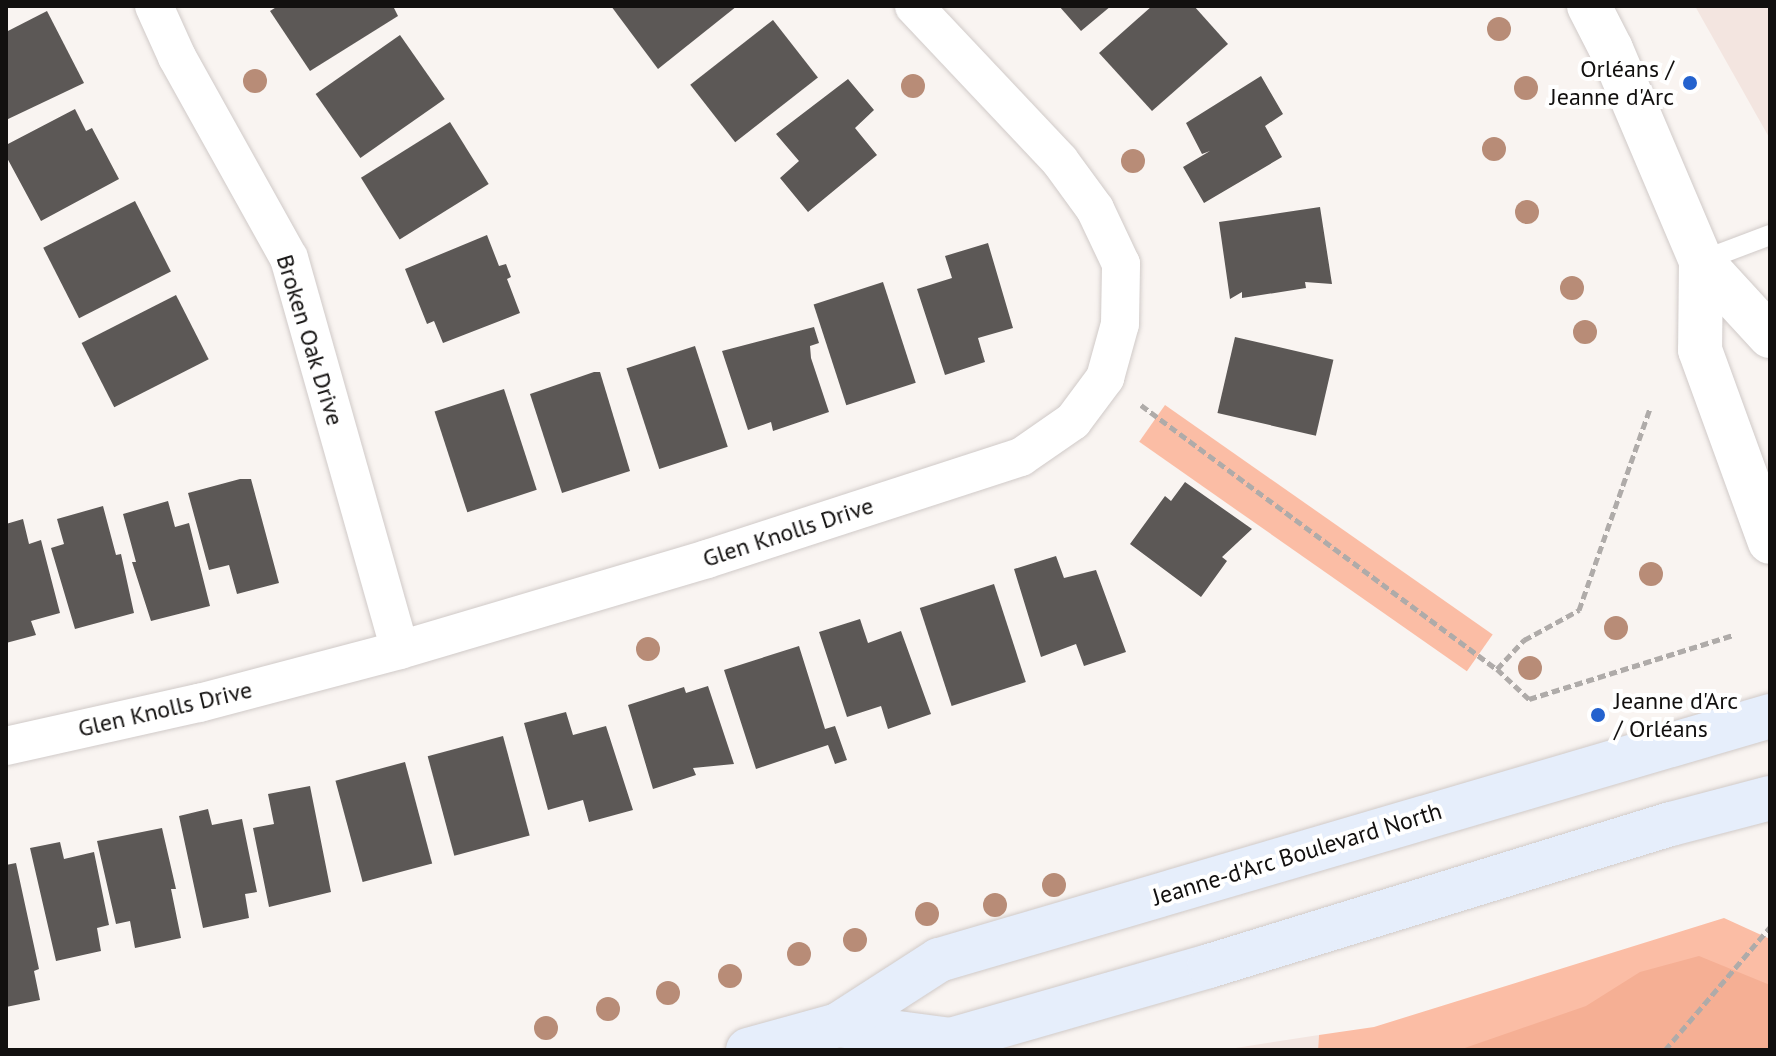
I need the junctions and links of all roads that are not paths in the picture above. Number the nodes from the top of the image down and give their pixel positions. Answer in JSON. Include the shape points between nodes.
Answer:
{"nodes":[{"id":1,"x":154,"y":6,"type":"edge"},
{"id":2,"x":914,"y":6,"type":"edge"},
{"id":3,"x":1589,"y":6,"type":"edge"},
{"id":4,"x":1770,"y":235,"type":"edge"},
{"id":5,"x":1701,"y":261,"type":"junction"},
{"id":6,"x":1770,"y":336,"type":"edge"},
{"id":7,"x":1770,"y":542,"type":"edge"},
{"id":8,"x":400,"y":650,"type":"junction"},
{"id":9,"x":1770,"y":716,"type":"edge"},
{"id":10,"x":6,"y":746,"type":"edge"},
{"id":11,"x":1770,"y":798,"type":"edge"},
{"id":12,"x":838,"y":1025,"type":"junction"},
{"id":13,"x":753,"y":1049,"type":"edge"}],
"edges":[{"from":1,"to":8,"type":"street","name":"Broken Oak Drive","via":[[289,258]]},
{"from":2,"to":8,"type":"street","name":"Glen Knolls Drive","via":[[1060,161],[1095,209],[1121,264],[1120,324],[1105,378],[1073,421],[1021,457],[707,559]]},
{"from":3,"to":5,"type":"street"},
{"from":4,"to":5,"type":"lane"},
{"from":5,"to":6,"type":"street"},
{"from":5,"to":7,"type":"street","via":[[1700,350]]},
{"from":8,"to":10,"type":"street","name":"Glen Knolls Drive"},
{"from":9,"to":12,"type":"main road","name":"Jeanne-d'Arc Boulevard North","via":[[939,960]]},
{"from":11,"to":12,"type":"main road","name":"Jeanne-d'Arc Boulevard North","via":[[951,1040]]},
{"from":12,"to":13,"type":"main road","name":"Jeanne-d'Arc Boulevard North"}]}
